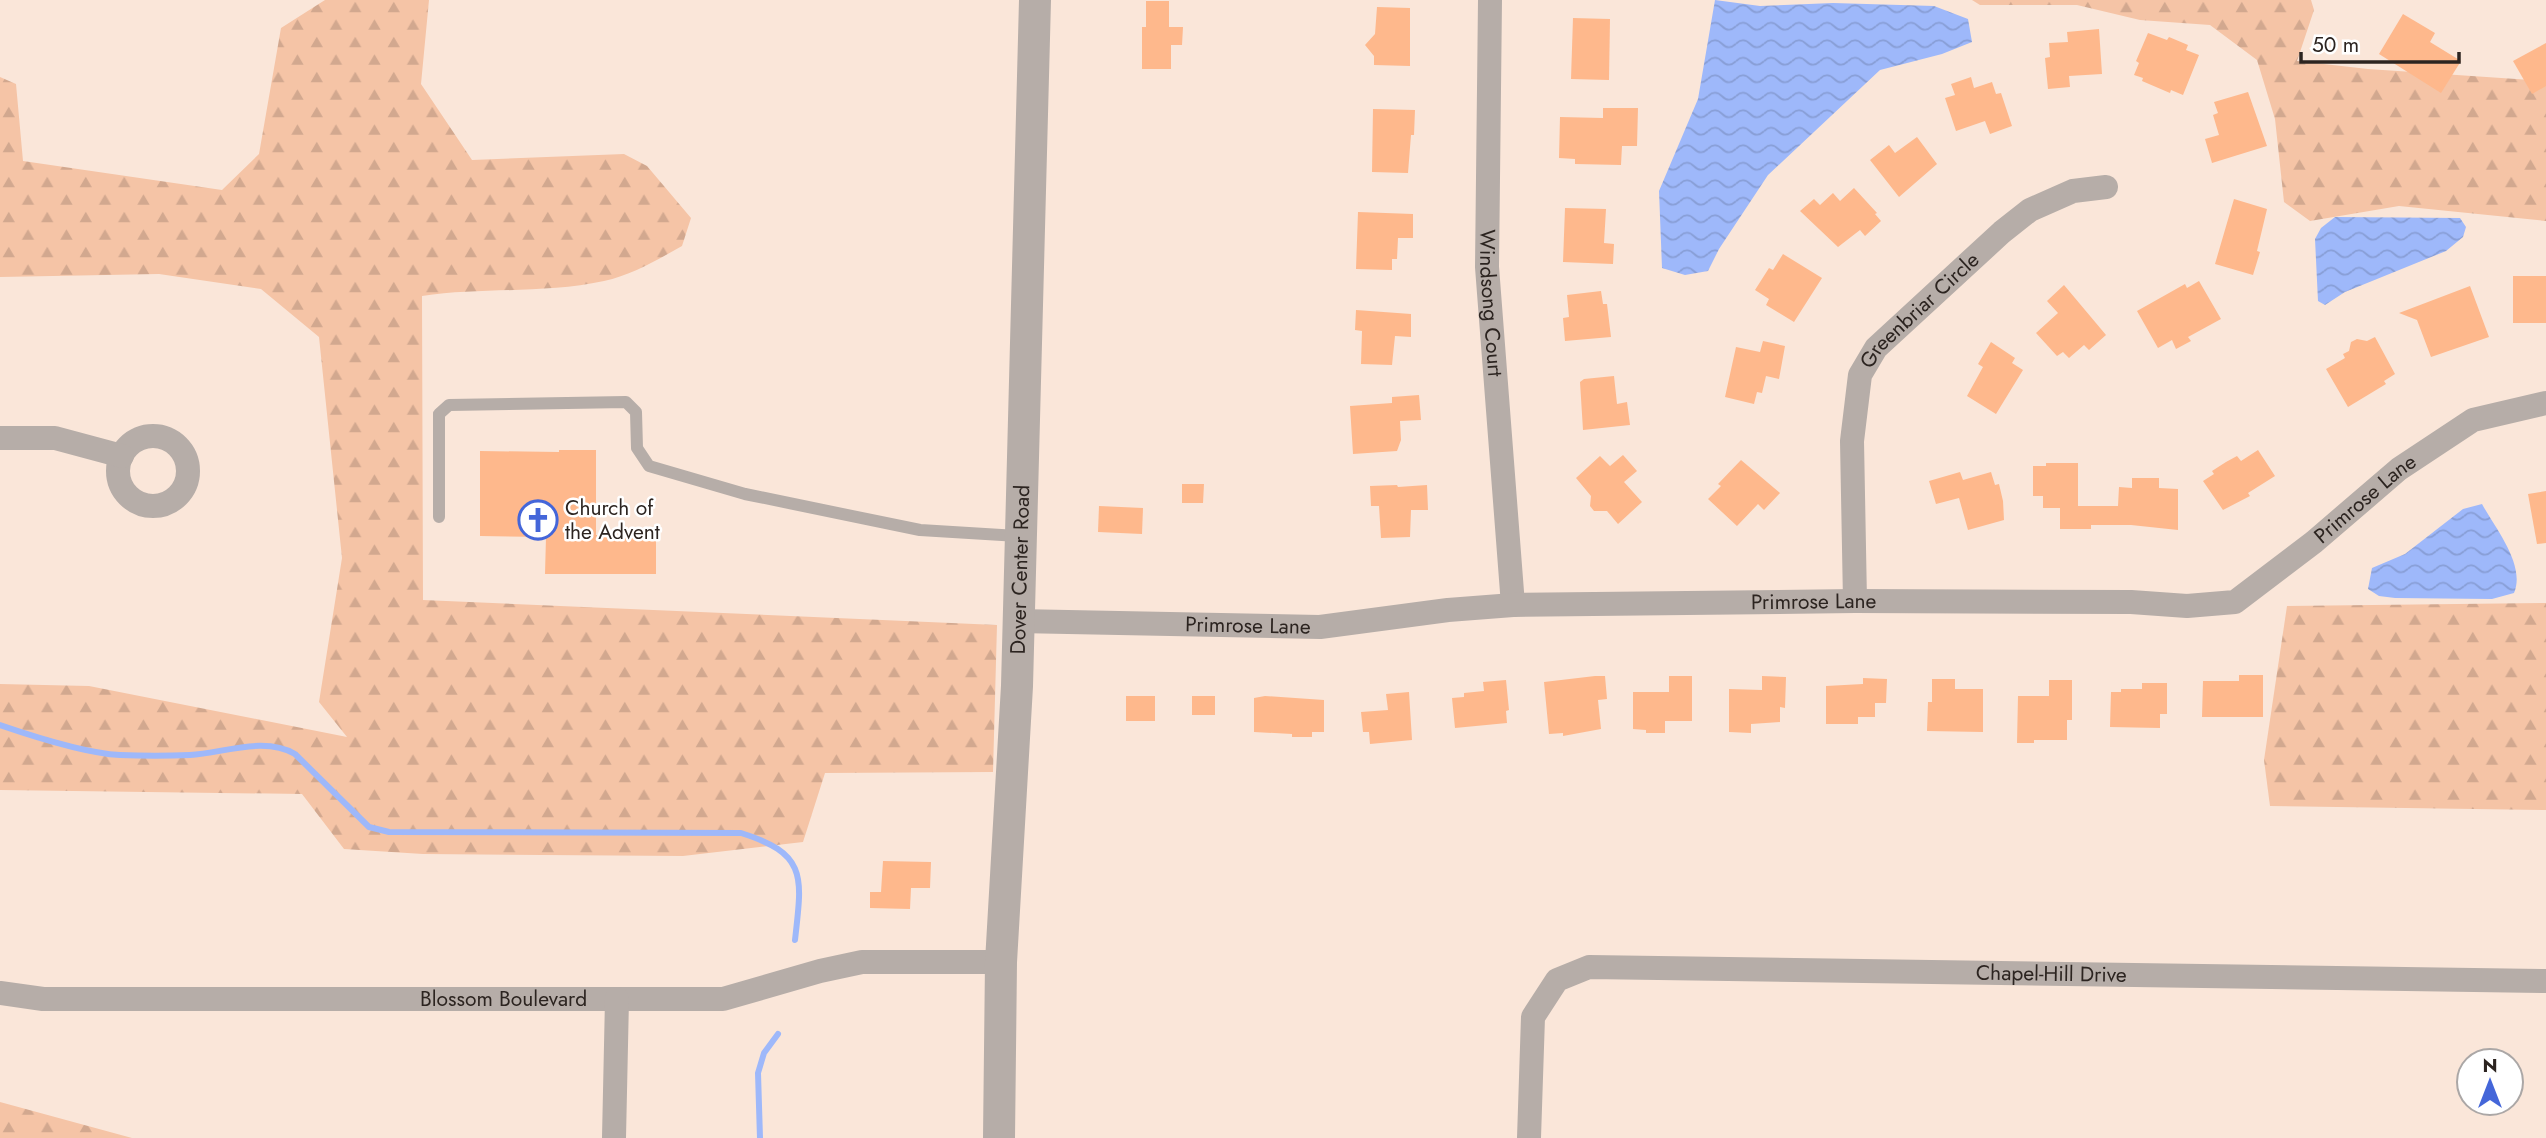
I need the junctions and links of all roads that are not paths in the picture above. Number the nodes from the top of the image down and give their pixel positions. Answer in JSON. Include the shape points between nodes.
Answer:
{"nodes":[{"id":1,"x":1034,"y":0,"type":"edge"},
{"id":2,"x":1490,"y":0,"type":"edge"},
{"id":3,"x":2106,"y":187,"type":"dead end"},
{"id":4,"x":2546,"y":403,"type":"edge"},
{"id":5,"x":0,"y":438,"type":"edge"},
{"id":6,"x":122,"y":456,"type":"dead end"},
{"id":7,"x":439,"y":517,"type":"dead end"},
{"id":8,"x":1019,"y":536,"type":"junction"},
{"id":9,"x":1855,"y":601,"type":"junction"},
{"id":10,"x":1513,"y":605,"type":"junction"},
{"id":11,"x":1017,"y":621,"type":"junction"},
{"id":12,"x":1001,"y":962,"type":"junction"},
{"id":13,"x":2546,"y":981,"type":"edge"},
{"id":14,"x":0,"y":993,"type":"edge"},
{"id":15,"x":617,"y":999,"type":"junction"},
{"id":16,"x":614,"y":1138,"type":"edge"},
{"id":17,"x":999,"y":1138,"type":"edge"},
{"id":18,"x":1529,"y":1138,"type":"edge"}],
"edges":[{"from":1,"to":8,"type":"street","name":"Dover Center Road"},
{"from":2,"to":10,"type":"street","name":"Windsong Court","via":[[1487,267]]},
{"from":3,"to":9,"type":"street","name":"Greenbriar Circle","via":[[2073,191],[2031,210],[1876,348],[1860,375],[1852,441]]},
{"from":4,"to":9,"type":"street","name":"Primrose Lane","via":[[2473,420],[2399,468],[2235,602],[2187,606]]},
{"from":5,"to":6,"type":"street","via":[[55,439]]},
{"from":7,"to":8,"type":"lane","via":[[439,414],[449,405],[626,402],[636,412],[637,448],[649,466],[744,494],[920,530]]},
{"from":8,"to":11,"type":"street","name":"Dover Center Road"},
{"from":9,"to":10,"type":"street","name":"Primrose Lane"},
{"from":10,"to":11,"type":"street","name":"Primrose Lane","via":[[1320,627]]},
{"from":11,"to":12,"type":"street","name":"Dover Center Road"},
{"from":12,"to":15,"type":"street","name":"Blossom Boulevard","via":[[862,962],[723,999]]},
{"from":12,"to":17,"type":"street","name":"Dover Center Road"},
{"from":13,"to":18,"type":"street","name":"Chapel-Hill Drive","via":[[1589,967],[1556,980],[1533,1017]]},
{"from":14,"to":15,"type":"street","name":"Blossom Boulevard","via":[[43,999]]},
{"from":15,"to":16,"type":"street"}]}
